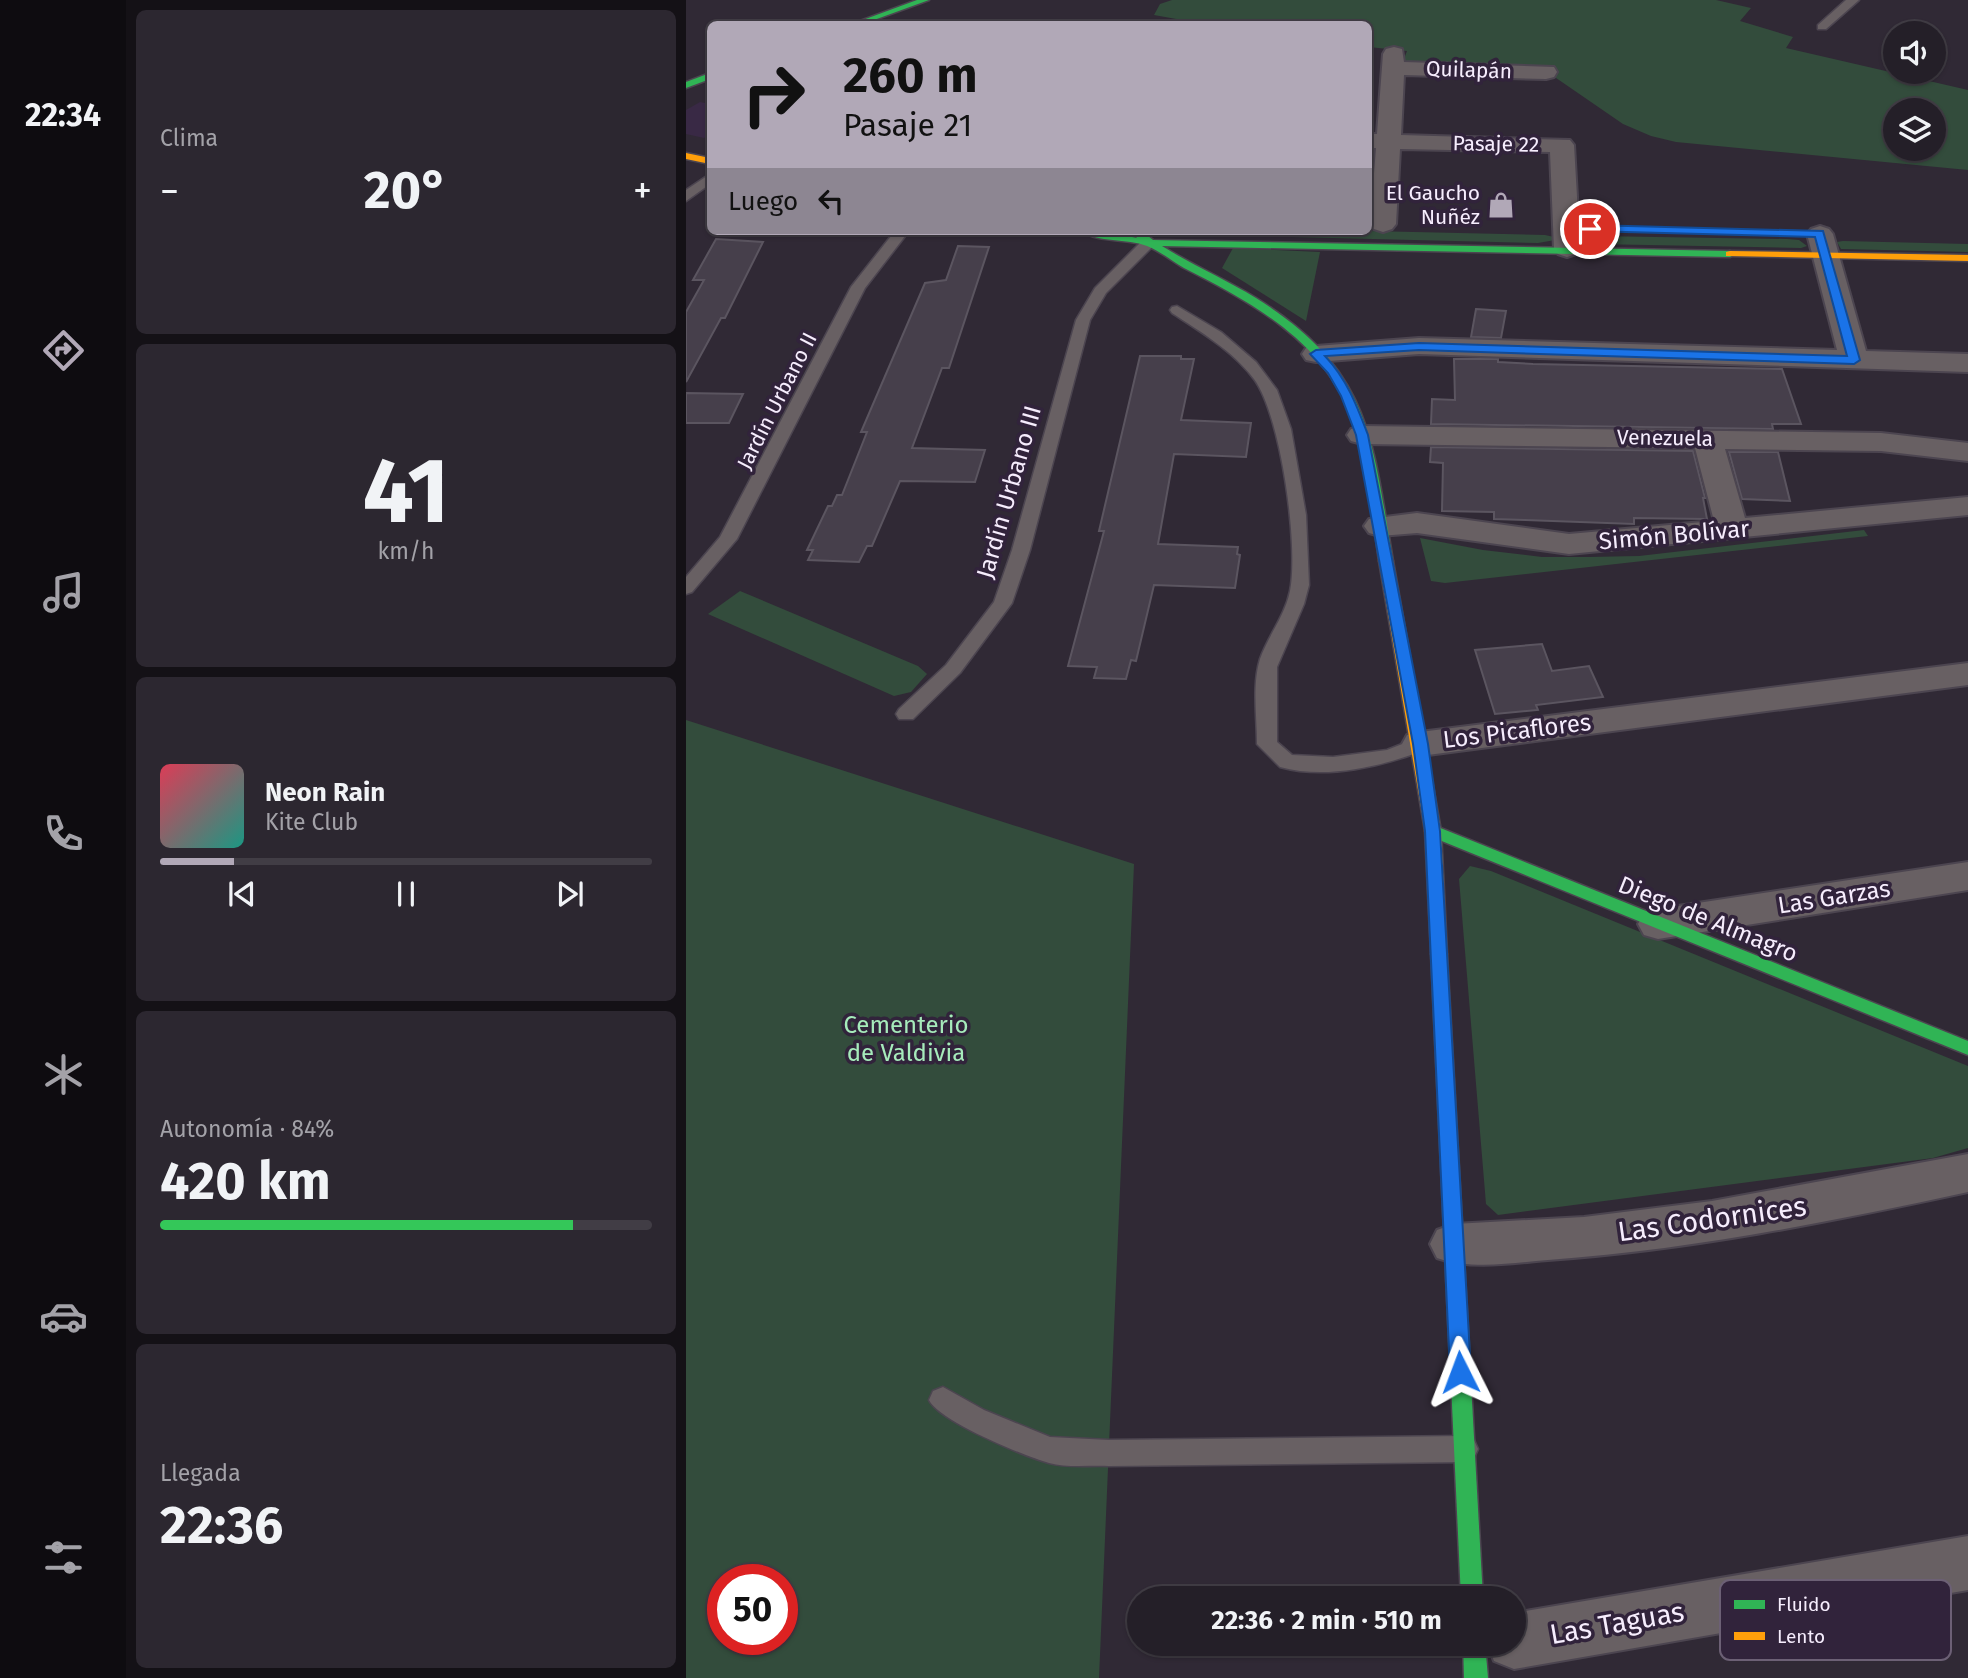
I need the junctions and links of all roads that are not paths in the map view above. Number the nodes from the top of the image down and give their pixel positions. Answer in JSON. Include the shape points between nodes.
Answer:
{"nodes":[{"id":1,"x":925,"y":0,"type":"edge"},
{"id":2,"x":1853,"y":0,"type":"edge"},
{"id":3,"x":865,"y":21,"type":"edge"},
{"id":4,"x":1822,"y":27,"type":"dead end"},
{"id":5,"x":1546,"y":72,"type":"dead end"},
{"id":6,"x":707,"y":77,"type":"edge"},
{"id":7,"x":686,"y":85,"type":"edge"},
{"id":8,"x":1379,"y":141,"type":"edge"},
{"id":9,"x":686,"y":156,"type":"edge"},
{"id":10,"x":707,"y":160,"type":"edge"},
{"id":11,"x":707,"y":180,"type":"edge"},
{"id":12,"x":686,"y":197,"type":"edge"},
{"id":13,"x":1383,"y":224,"type":"edge"},
{"id":14,"x":1565,"y":233,"type":"junction"},
{"id":15,"x":899,"y":235,"type":"edge"},
{"id":16,"x":1123,"y":235,"type":"edge"},
{"id":17,"x":1354,"y":235,"type":"edge"},
{"id":18,"x":1372,"y":235,"type":"edge"},
{"id":19,"x":1142,"y":237,"type":"edge"},
{"id":20,"x":1821,"y":239,"type":"junction"},
{"id":21,"x":1968,"y":258,"type":"edge"},
{"id":22,"x":1177,"y":310,"type":"dead end"},
{"id":23,"x":1316,"y":354,"type":"junction"},
{"id":24,"x":1854,"y":360,"type":"junction"},
{"id":25,"x":1968,"y":363,"type":"edge"},
{"id":26,"x":1362,"y":435,"type":"junction"},
{"id":27,"x":1707,"y":438,"type":"junction"},
{"id":28,"x":1968,"y":452,"type":"edge"},
{"id":29,"x":1968,"y":506,"type":"edge"},
{"id":30,"x":1380,"y":526,"type":"junction"},
{"id":31,"x":1733,"y":530,"type":"junction"},
{"id":32,"x":686,"y":588,"type":"edge"},
{"id":33,"x":1968,"y":674,"type":"edge"},
{"id":34,"x":906,"y":714,"type":"dead end"},
{"id":35,"x":1420,"y":744,"type":"junction"},
{"id":36,"x":1433,"y":831,"type":"junction"},
{"id":37,"x":1968,"y":876,"type":"edge"},
{"id":38,"x":1658,"y":924,"type":"junction"},
{"id":39,"x":1968,"y":1048,"type":"edge"},
{"id":40,"x":1968,"y":1174,"type":"edge"},
{"id":41,"x":1454,"y":1244,"type":"junction"},
{"id":42,"x":943,"y":1400,"type":"dead end"},
{"id":43,"x":1464,"y":1449,"type":"junction"},
{"id":44,"x":1968,"y":1563,"type":"edge"},
{"id":45,"x":1864,"y":1580,"type":"edge"},
{"id":46,"x":1479,"y":1586,"type":"edge"},
{"id":47,"x":1720,"y":1604,"type":"edge"},
{"id":48,"x":1526,"y":1635,"type":"edge"}],
"edges":[{"from":1,"to":3,"type":"main road"},
{"from":2,"to":4,"type":"lane"},
{"from":5,"to":8,"type":"street","name":"Quilapán","via":[[1394,61]]},
{"from":6,"to":7,"type":"main road"},
{"from":8,"to":13,"type":"street"},
{"from":8,"to":14,"type":"street","name":"Pasaje 22","via":[[1562,145]]},
{"from":9,"to":10,"type":"main road"},
{"from":11,"to":12,"type":"lane"},
{"from":14,"to":18,"type":"main road"},
{"from":14,"to":20,"type":"main road"},
{"from":15,"to":32,"type":"lane","name":"Jardín Urbano II","via":[[858,287],[728,539]]},
{"from":16,"to":19,"type":"main road"},
{"from":17,"to":19,"type":"main road"},
{"from":19,"to":23,"type":"main road","via":[[1241,293]]},
{"from":19,"to":34,"type":"lane","name":"Jardín Urbano III","via":[[1127,265],[1100,290],[1083,320],[1003,603],[953,668]]},
{"from":20,"to":21,"type":"main road"},
{"from":20,"to":24,"type":"street"},
{"from":22,"to":35,"type":"lane","name":"Los Picaflores","via":[[1234,349],[1269,391],[1289,464],[1300,585],[1296,604],[1268,661],[1267,744],[1287,762],[1333,764],[1390,756]]},
{"from":23,"to":24,"type":"street","via":[[1419,346]]},
{"from":23,"to":26,"type":"main road","via":[[1347,396]]},
{"from":24,"to":25,"type":"street"},
{"from":26,"to":27,"type":"street","name":"Venezuela"},
{"from":26,"to":30,"type":"main road"},
{"from":27,"to":28,"type":"street","name":"Venezuela","via":[[1881,442]]},
{"from":27,"to":31,"type":"street"},
{"from":29,"to":31,"type":"street","name":"Simón Bolívar"},
{"from":30,"to":31,"type":"street","name":"Simón Bolívar","via":[[1417,523],[1569,544]]},
{"from":30,"to":35,"type":"main road"},
{"from":33,"to":35,"type":"street","name":"Los Picaflores"},
{"from":35,"to":36,"type":"main road"},
{"from":36,"to":38,"type":"main road","name":"Diego de Almagro"},
{"from":36,"to":41,"type":"main road"},
{"from":37,"to":38,"type":"street","name":"Las Garzas"},
{"from":38,"to":39,"type":"main road","name":"Diego de Almagro"},
{"from":40,"to":41,"type":"street","name":"Las Codornices","via":[[1792,1210],[1651,1231]]},
{"from":41,"to":43,"type":"main road"},
{"from":42,"to":43,"type":"lane","via":[[974,1419],[1050,1450]]},
{"from":43,"to":46,"type":"main road"},
{"from":44,"to":45,"type":"street","name":"Las Taguas"},
{"from":47,"to":48,"type":"street","name":"Las Taguas"}]}
